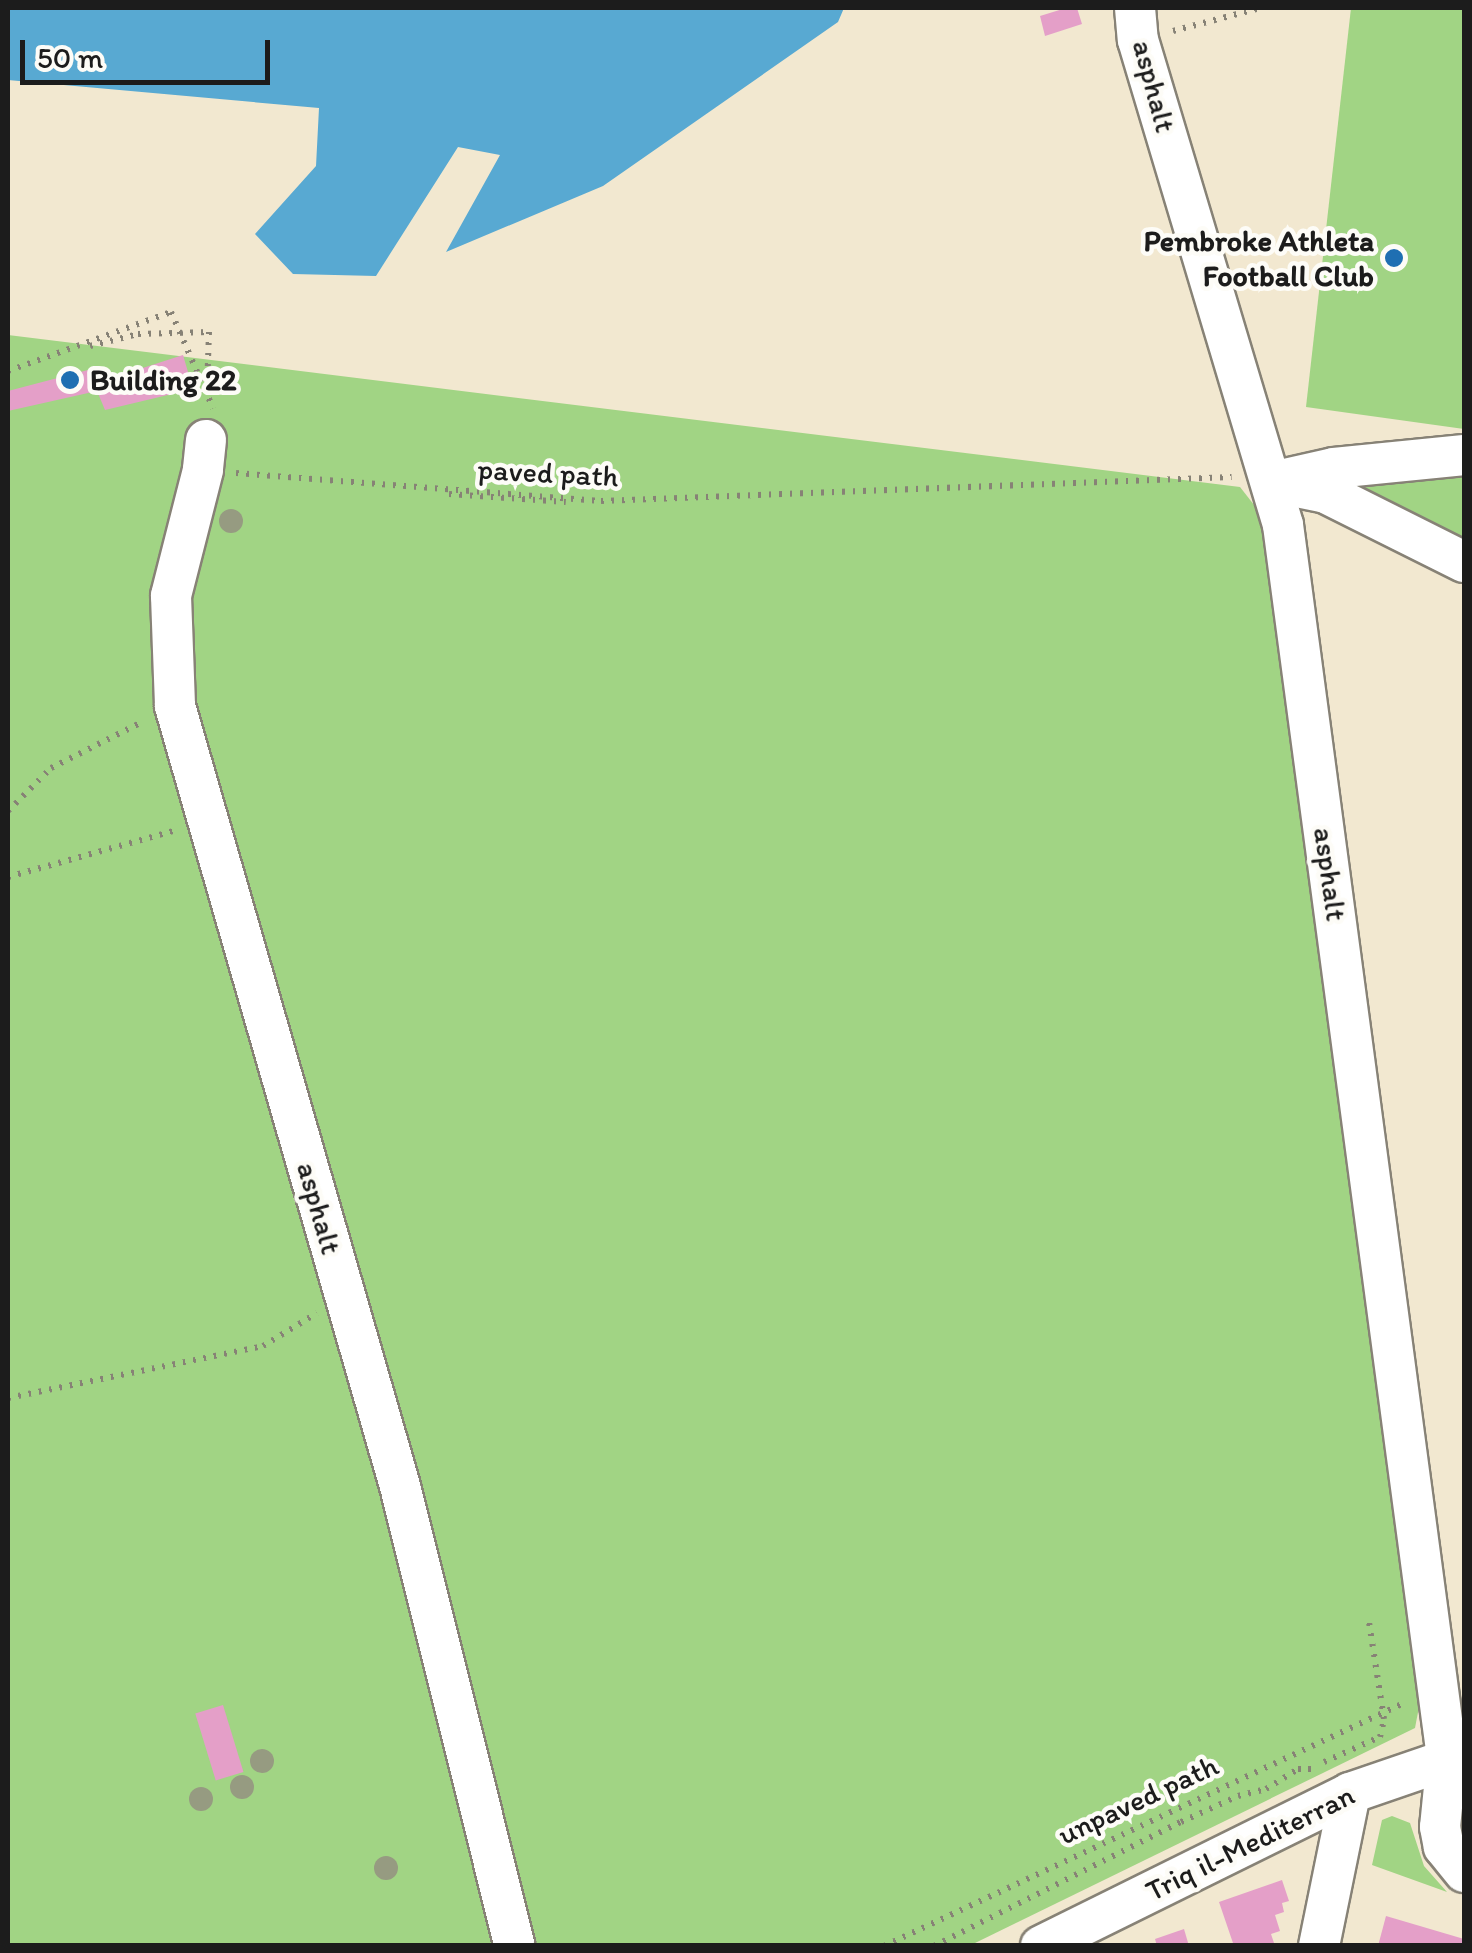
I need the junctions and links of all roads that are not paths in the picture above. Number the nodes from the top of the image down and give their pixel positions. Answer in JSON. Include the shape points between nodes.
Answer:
{"nodes":[{"id":1,"x":1137,"y":24,"type":"edge"},
{"id":2,"x":1464,"y":454,"type":"edge"},
{"id":3,"x":205,"y":455,"type":"road end"},
{"id":4,"x":1253,"y":480,"type":"junction"},
{"id":5,"x":1464,"y":562,"type":"edge"},
{"id":6,"x":1456,"y":1755,"type":"edge"},
{"id":7,"x":1350,"y":1793,"type":"junction"},
{"id":8,"x":1464,"y":1872,"type":"edge"},
{"id":9,"x":515,"y":1946,"type":"edge"},
{"id":10,"x":1041,"y":1946,"type":"edge"},
{"id":11,"x":1319,"y":1946,"type":"edge"}],
"edges":[{"from":1,"to":4,"type":"street","name":"asphalt"},
{"from":2,"to":4,"type":"street"},
{"from":3,"to":9,"type":"street","name":"asphalt","via":[[171,596],[175,706],[400,1486]]},
{"from":4,"to":5,"type":"street","via":[[1326,493]]},
{"from":4,"to":6,"type":"street","name":"asphalt","via":[[1286,545]]},
{"from":6,"to":7,"type":"street","name":"Triq il-Mediterran"},
{"from":6,"to":8,"type":"street","name":"asphalt","via":[[1440,1826],[1444,1847]]},
{"from":7,"to":10,"type":"street","name":"Triq il-Mediterran"},
{"from":7,"to":11,"type":"street"}]}
